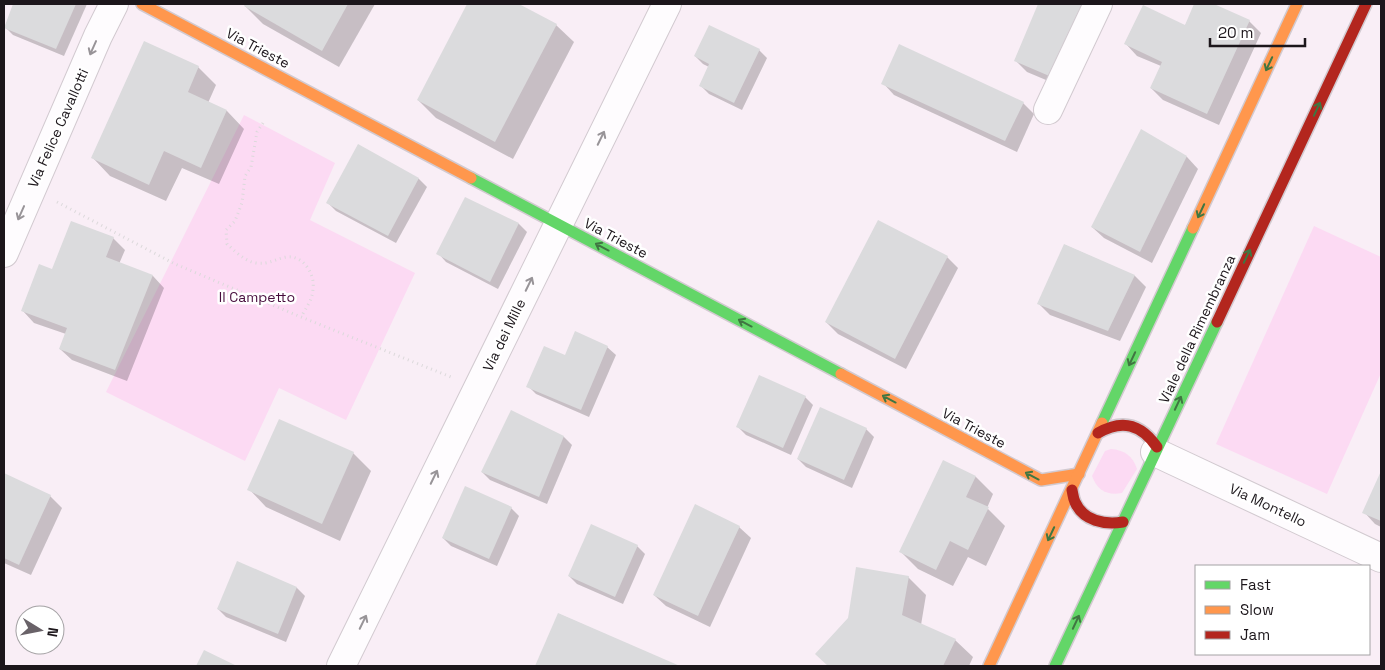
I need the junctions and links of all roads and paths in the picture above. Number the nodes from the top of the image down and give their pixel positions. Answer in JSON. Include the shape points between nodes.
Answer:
{"nodes":[{"id":1,"x":114,"y":4,"type":"edge"},
{"id":2,"x":142,"y":4,"type":"edge"},
{"id":3,"x":667,"y":4,"type":"edge"},
{"id":4,"x":1098,"y":4,"type":"edge"},
{"id":5,"x":1297,"y":4,"type":"edge"},
{"id":6,"x":1366,"y":4,"type":"edge"},
{"id":7,"x":1048,"y":110,"type":"dead end"},
{"id":8,"x":263,"y":123,"type":"dead end"},
{"id":9,"x":50,"y":199,"type":"dead end"},
{"id":10,"x":558,"y":224,"type":"junction"},
{"id":11,"x":4,"y":253,"type":"edge"},
{"id":12,"x":301,"y":318,"type":"junction"},
{"id":13,"x":451,"y":378,"type":"dead end"},
{"id":14,"x":1098,"y":433,"type":"junction"},
{"id":15,"x":1156,"y":450,"type":"junction"},
{"id":16,"x":1079,"y":474,"type":"junction"},
{"id":17,"x":1072,"y":490,"type":"junction"},
{"id":18,"x":1123,"y":522,"type":"junction"},
{"id":19,"x":1381,"y":558,"type":"edge"},
{"id":20,"x":341,"y":666,"type":"edge"},
{"id":21,"x":989,"y":666,"type":"edge"},
{"id":22,"x":1055,"y":666,"type":"edge"}],
"edges":[{"from":1,"to":11,"type":"street","name":"Via Felice Cavallotti","one_way":true},
{"from":2,"to":10,"type":"street","name":"Via Trieste"},
{"from":10,"to":3,"type":"street","name":"Via dei Mille","one_way":true},
{"from":4,"to":7,"type":"street"},
{"from":5,"to":14,"type":"street","one_way":true},
{"from":15,"to":6,"type":"street","name":"Viale della Rimembranza","one_way":true},
{"from":8,"to":12,"type":"path","via":[[257,132],[251,167],[245,176],[242,203],[235,221],[226,230],[227,244],[247,260],[257,263],[286,257],[296,257],[304,262],[311,273],[314,288]]},
{"from":9,"to":12,"type":"path","via":[[175,264]]},
{"from":16,"to":10,"type":"street","name":"Via Trieste","one_way":true,"via":[[1041,480]]},
{"from":20,"to":10,"type":"street","name":"Via dei Mille","one_way":true},
{"from":12,"to":13,"type":"path"},
{"from":14,"to":15,"type":"street","via":[[1110,426],[1126,425],[1144,432]]},
{"from":14,"to":16,"type":"street"},
{"from":15,"to":18,"type":"street","name":"Viale della Rimembranza"},
{"from":15,"to":19,"type":"street","name":"Via Montello"},
{"from":16,"to":17,"type":"street"},
{"from":17,"to":18,"type":"street","via":[[1075,502],[1092,518],[1113,524]]},
{"from":17,"to":21,"type":"street","one_way":true},
{"from":22,"to":18,"type":"street","name":"Viale della Rimembranza","one_way":true}]}
